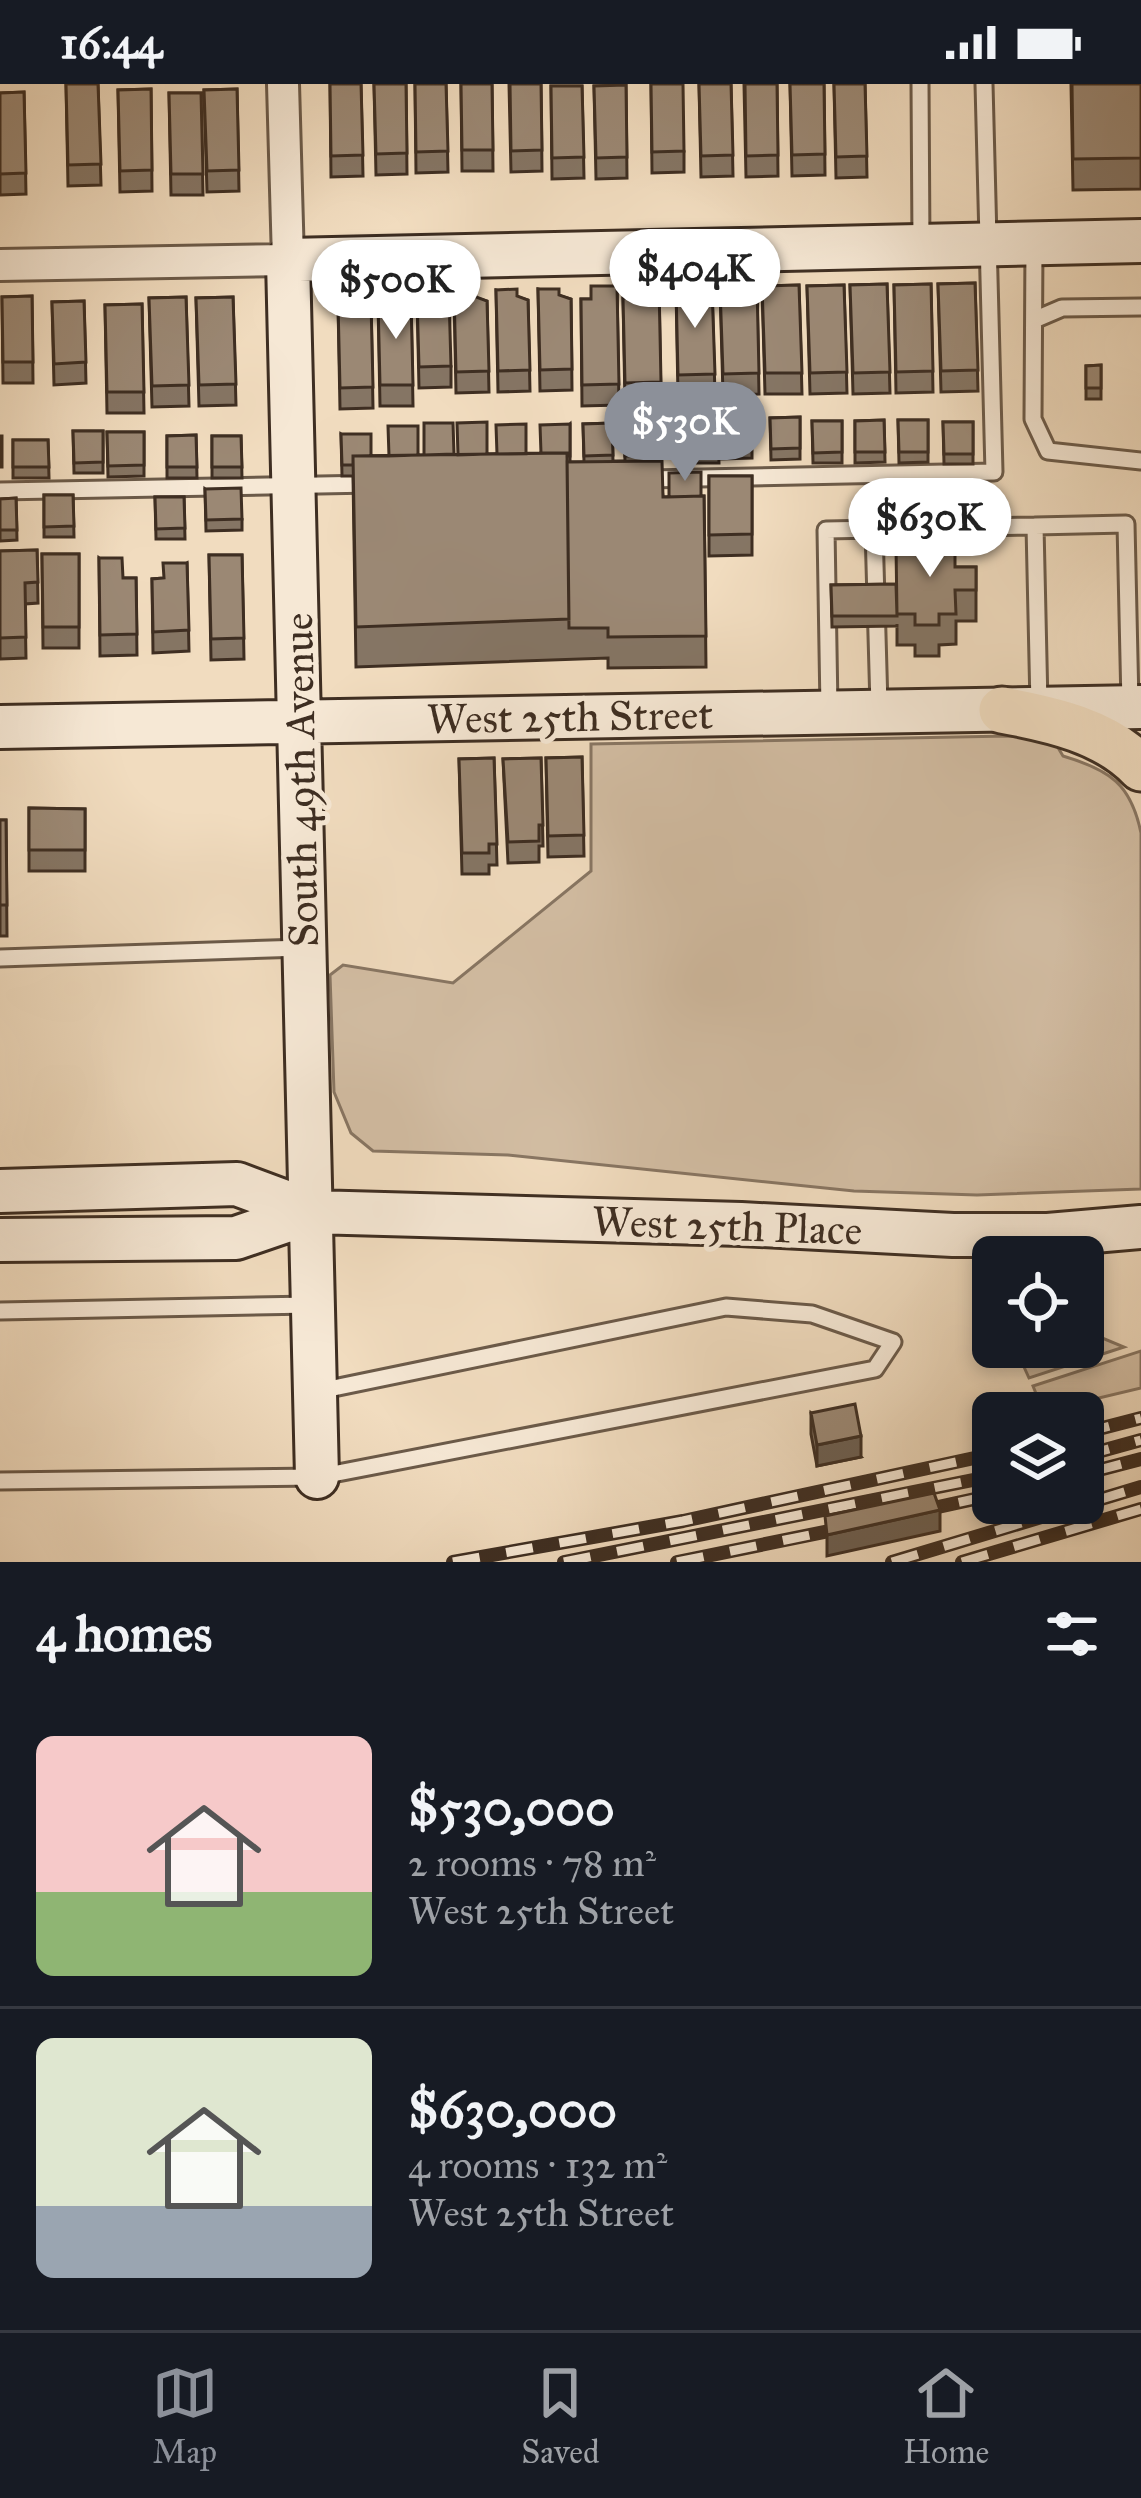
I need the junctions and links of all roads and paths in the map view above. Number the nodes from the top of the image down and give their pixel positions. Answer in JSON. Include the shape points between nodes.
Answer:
{"nodes":[{"id":1,"x":284,"y":84,"type":"edge"},
{"id":2,"x":920,"y":84,"type":"edge"},
{"id":3,"x":984,"y":84,"type":"edge"},
{"id":4,"x":1141,"y":241,"type":"edge"},
{"id":5,"x":989,"y":244,"type":"junction"},
{"id":6,"x":1034,"y":244,"type":"junction"},
{"id":7,"x":921,"y":246,"type":"junction"},
{"id":8,"x":288,"y":260,"type":"junction"},
{"id":9,"x":0,"y":266,"type":"edge"},
{"id":10,"x":1141,"y":307,"type":"edge"},
{"id":11,"x":1034,"y":320,"type":"junction"},
{"id":12,"x":1141,"y":461,"type":"edge"},
{"id":13,"x":639,"y":479,"type":"edge"},
{"id":14,"x":379,"y":484,"type":"edge"},
{"id":15,"x":294,"y":485,"type":"junction"},
{"id":16,"x":0,"y":491,"type":"edge"},
{"id":17,"x":1035,"y":526,"type":"junction"},
{"id":18,"x":874,"y":529,"type":"junction"},
{"id":19,"x":1135,"y":707,"type":"edge"},
{"id":20,"x":1021,"y":710,"type":"junction"},
{"id":21,"x":879,"y":712,"type":"junction"},
{"id":22,"x":830,"y":713,"type":"junction"},
{"id":23,"x":300,"y":721,"type":"junction"},
{"id":24,"x":0,"y":728,"type":"edge"},
{"id":25,"x":1141,"y":768,"type":"edge"},
{"id":26,"x":305,"y":948,"type":"junction"},
{"id":27,"x":0,"y":958,"type":"edge"},
{"id":28,"x":0,"y":1191,"type":"edge"},
{"id":29,"x":313,"y":1212,"type":"junction"},
{"id":30,"x":1141,"y":1227,"type":"edge"},
{"id":31,"x":0,"y":1240,"type":"edge"},
{"id":32,"x":314,"y":1305,"type":"junction"},
{"id":33,"x":0,"y":1311,"type":"edge"},
{"id":34,"x":316,"y":1391,"type":"junction"},
{"id":35,"x":317,"y":1477,"type":"junction"},
{"id":36,"x":0,"y":1481,"type":"edge"}],
"edges":[{"from":1,"to":8,"type":"street","name":"South 49th Avenue"},
{"from":2,"to":7,"type":"lane"},
{"from":3,"to":5,"type":"lane"},
{"from":4,"to":6,"type":"street"},
{"from":5,"to":6,"type":"street"},
{"from":5,"to":7,"type":"street"},
{"from":5,"to":13,"type":"lane","via":[[994,472]]},
{"from":6,"to":11,"type":"lane"},
{"from":7,"to":8,"type":"street"},
{"from":8,"to":9,"type":"street"},
{"from":8,"to":15,"type":"street","name":"South 49th Avenue"},
{"from":10,"to":11,"type":"lane","via":[[1062,308]]},
{"from":11,"to":12,"type":"lane","via":[[1033,419],[1048,451]]},
{"from":14,"to":15,"type":"lane"},
{"from":15,"to":16,"type":"lane"},
{"from":15,"to":23,"type":"street","name":"South 49th Avenue"},
{"from":17,"to":18,"type":"lane"},
{"from":17,"to":19,"type":"lane","via":[[1126,524]]},
{"from":17,"to":20,"type":"lane"},
{"from":18,"to":21,"type":"lane"},
{"from":18,"to":22,"type":"lane","via":[[826,530]]},
{"from":19,"to":20,"type":"street","name":"West 25th Street"},
{"from":20,"to":21,"type":"street","name":"West 25th Street"},
{"from":20,"to":25,"type":"main road","via":[[1093,735]]},
{"from":21,"to":22,"type":"street","name":"West 25th Street"},
{"from":22,"to":23,"type":"street","name":"West 25th Street"},
{"from":23,"to":24,"type":"street","name":"West 25th Street"},
{"from":23,"to":26,"type":"street","name":"South 49th Avenue"},
{"from":26,"to":27,"type":"lane"},
{"from":26,"to":29,"type":"street","name":"South 49th Avenue"},
{"from":28,"to":29,"type":"street","name":"West 25th Place","via":[[237,1184]]},
{"from":29,"to":30,"type":"street","name":"West 25th Place","via":[[953,1235]]},
{"from":29,"to":31,"type":"street","name":"West 25th Place","via":[[236,1238]]},
{"from":29,"to":32,"type":"street","name":"South 49th Avenue"},
{"from":32,"to":33,"type":"lane"},
{"from":32,"to":34,"type":"street","name":"South 49th Avenue"},
{"from":34,"to":35,"type":"street","name":"South 49th Avenue"},
{"from":34,"to":35,"type":"lane","via":[[726,1307],[812,1314],[893,1342],[875,1369]]},
{"from":35,"to":36,"type":"lane"}]}
